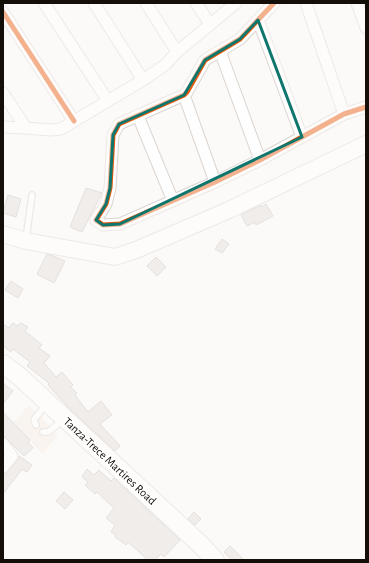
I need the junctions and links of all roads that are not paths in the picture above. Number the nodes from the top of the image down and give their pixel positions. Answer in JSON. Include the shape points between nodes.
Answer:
{"nodes":[{"id":1,"x":44,"y":3,"type":"edge"},
{"id":2,"x":94,"y":3,"type":"edge"},
{"id":3,"x":146,"y":3,"type":"edge"},
{"id":4,"x":196,"y":3,"type":"edge"},
{"id":5,"x":236,"y":3,"type":"edge"},
{"id":6,"x":274,"y":3,"type":"edge"},
{"id":7,"x":306,"y":3,"type":"edge"},
{"id":8,"x":357,"y":3,"type":"edge"},
{"id":9,"x":3,"y":12,"type":"edge"},
{"id":10,"x":258,"y":20,"type":"junction"},
{"id":11,"x":210,"y":24,"type":"junction"},
{"id":12,"x":366,"y":28,"type":"edge"},
{"id":13,"x":220,"y":51,"type":"junction"},
{"id":14,"x":177,"y":52,"type":"junction"},
{"id":15,"x":143,"y":80,"type":"junction"},
{"id":16,"x":3,"y":93,"type":"edge"},
{"id":17,"x":184,"y":95,"type":"junction"},
{"id":18,"x":108,"y":101,"type":"junction"},
{"id":19,"x":366,"y":107,"type":"edge"},
{"id":20,"x":344,"y":114,"type":"junction"},
{"id":21,"x":138,"y":116,"type":"junction"},
{"id":22,"x":74,"y":121,"type":"junction"},
{"id":23,"x":3,"y":127,"type":"edge"},
{"id":24,"x":26,"y":128,"type":"junction"},
{"id":25,"x":302,"y":137,"type":"junction"},
{"id":26,"x":366,"y":144,"type":"edge"},
{"id":27,"x":260,"y":160,"type":"junction"},
{"id":28,"x":215,"y":182,"type":"junction"},
{"id":29,"x":32,"y":195,"type":"dead end"},
{"id":30,"x":173,"y":201,"type":"junction"},
{"id":31,"x":3,"y":234,"type":"edge"},
{"id":32,"x":26,"y":241,"type":"junction"},
{"id":33,"x":3,"y":364,"type":"edge"},
{"id":34,"x":48,"y":402,"type":"junction"},
{"id":35,"x":65,"y":419,"type":"junction"},
{"id":36,"x":36,"y":425,"type":"dead end"},
{"id":37,"x":43,"y":432,"type":"dead end"},
{"id":38,"x":3,"y":444,"type":"edge"},
{"id":39,"x":3,"y":467,"type":"edge"},
{"id":40,"x":215,"y":560,"type":"edge"}],
"edges":[{"from":1,"to":18,"type":"street"},
{"from":2,"to":15,"type":"street"},
{"from":3,"to":14,"type":"street"},
{"from":4,"to":11,"type":"street"},
{"from":5,"to":11,"type":"street"},
{"from":6,"to":10,"type":"street"},
{"from":7,"to":20,"type":"street"},
{"from":8,"to":12,"type":"street"},
{"from":9,"to":22,"type":"street"},
{"from":10,"to":13,"type":"street","via":[[240,39]]},
{"from":10,"to":25,"type":"street"},
{"from":11,"to":14,"type":"street"},
{"from":13,"to":17,"type":"street","via":[[205,60]]},
{"from":13,"to":27,"type":"street"},
{"from":14,"to":15,"type":"street","via":[[165,65]]},
{"from":15,"to":18,"type":"street"},
{"from":16,"to":24,"type":"street"},
{"from":17,"to":21,"type":"street"},
{"from":17,"to":28,"type":"street"},
{"from":18,"to":22,"type":"street"},
{"from":19,"to":20,"type":"street"},
{"from":20,"to":25,"type":"street"},
{"from":21,"to":30,"type":"street"},
{"from":21,"to":30,"type":"street","via":[[119,124],[113,135],[110,188],[106,204],[96,220],[103,225],[120,224]]},
{"from":22,"to":24,"type":"street","via":[[61,129]]},
{"from":23,"to":24,"type":"street"},
{"from":25,"to":27,"type":"street"},
{"from":26,"to":32,"type":"street","via":[[229,210],[115,257]]},
{"from":27,"to":28,"type":"street"},
{"from":28,"to":30,"type":"street"},
{"from":29,"to":32,"type":"lane"},
{"from":31,"to":32,"type":"street"},
{"from":33,"to":34,"type":"main road","name":"Tanza-Trece Martires Road"},
{"from":34,"to":35,"type":"main road","name":"Tanza-Trece Martires Road"},
{"from":34,"to":36,"type":"lane","via":[[34,418]]},
{"from":35,"to":37,"type":"lane","via":[[48,432]]},
{"from":35,"to":40,"type":"main road","name":"Tanza-Trece Martires Road"},
{"from":38,"to":39,"type":"street","via":[[12,456]]}]}
